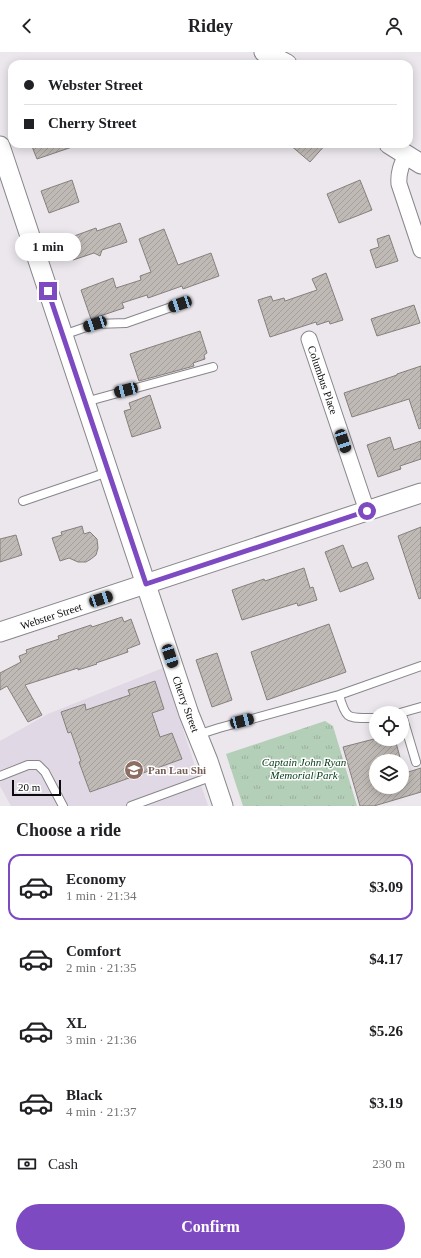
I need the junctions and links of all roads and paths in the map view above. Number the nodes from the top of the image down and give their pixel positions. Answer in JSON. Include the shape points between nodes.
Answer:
{"nodes":[{"id":1,"x":264,"y":52,"type":"edge"},
{"id":2,"x":279,"y":60,"type":"edge"},
{"id":3,"x":0,"y":146,"type":"edge"},
{"id":4,"x":396,"y":148,"type":"edge"},
{"id":5,"x":414,"y":159,"type":"edge"},
{"id":6,"x":421,"y":250,"type":"edge"},
{"id":7,"x":180,"y":304,"type":"dead end"},
{"id":8,"x":63,"y":335,"type":"junction"},
{"id":9,"x":309,"y":339,"type":"dead end"},
{"id":10,"x":213,"y":368,"type":"dead end"},
{"id":11,"x":85,"y":402,"type":"junction"},
{"id":12,"x":108,"y":472,"type":"junction"},
{"id":13,"x":421,"y":493,"type":"edge"},
{"id":14,"x":24,"y":501,"type":"dead end"},
{"id":15,"x":367,"y":511,"type":"junction"},
{"id":16,"x":146,"y":584,"type":"junction"},
{"id":17,"x":0,"y":632,"type":"edge"},
{"id":18,"x":421,"y":666,"type":"edge"},
{"id":19,"x":339,"y":694,"type":"junction"},
{"id":20,"x":421,"y":707,"type":"edge"},
{"id":21,"x":409,"y":711,"type":"edge"},
{"id":22,"x":369,"y":718,"type":"edge"},
{"id":23,"x":197,"y":735,"type":"junction"},
{"id":24,"x":409,"y":740,"type":"edge"},
{"id":25,"x":416,"y":762,"type":"dead end"},
{"id":26,"x":0,"y":776,"type":"edge"},
{"id":27,"x":213,"y":776,"type":"junction"},
{"id":28,"x":63,"y":806,"type":"edge"},
{"id":29,"x":131,"y":806,"type":"edge"},
{"id":30,"x":223,"y":806,"type":"edge"}],
"edges":[{"from":1,"to":2,"type":"street"},
{"from":3,"to":8,"type":"street","name":"Cherry Street"},
{"from":4,"to":5,"type":"street"},
{"from":5,"to":6,"type":"street","via":[[400,168],[398,176]]},
{"from":7,"to":8,"type":"lane","via":[[126,323],[95,324]]},
{"from":8,"to":11,"type":"street","name":"Cherry Street"},
{"from":9,"to":15,"type":"street","name":"Columbus Place"},
{"from":10,"to":11,"type":"lane"},
{"from":11,"to":12,"type":"street","name":"Cherry Street"},
{"from":12,"to":14,"type":"lane"},
{"from":12,"to":16,"type":"street","name":"Cherry Street"},
{"from":13,"to":15,"type":"street","name":"Webster Street"},
{"from":15,"to":16,"type":"street","name":"Webster Street"},
{"from":16,"to":17,"type":"street","name":"Webster Street"},
{"from":16,"to":23,"type":"street","name":"Cherry Street"},
{"from":18,"to":19,"type":"lane"},
{"from":19,"to":22,"type":"lane","via":[[347,715]]},
{"from":19,"to":23,"type":"lane"},
{"from":20,"to":21,"type":"lane"},
{"from":23,"to":27,"type":"street","name":"Cherry Street"},
{"from":24,"to":25,"type":"lane"},
{"from":26,"to":28,"type":"lane","via":[[28,765],[40,766]]},
{"from":27,"to":29,"type":"lane"},
{"from":27,"to":30,"type":"street","name":"Cherry Street"}]}
